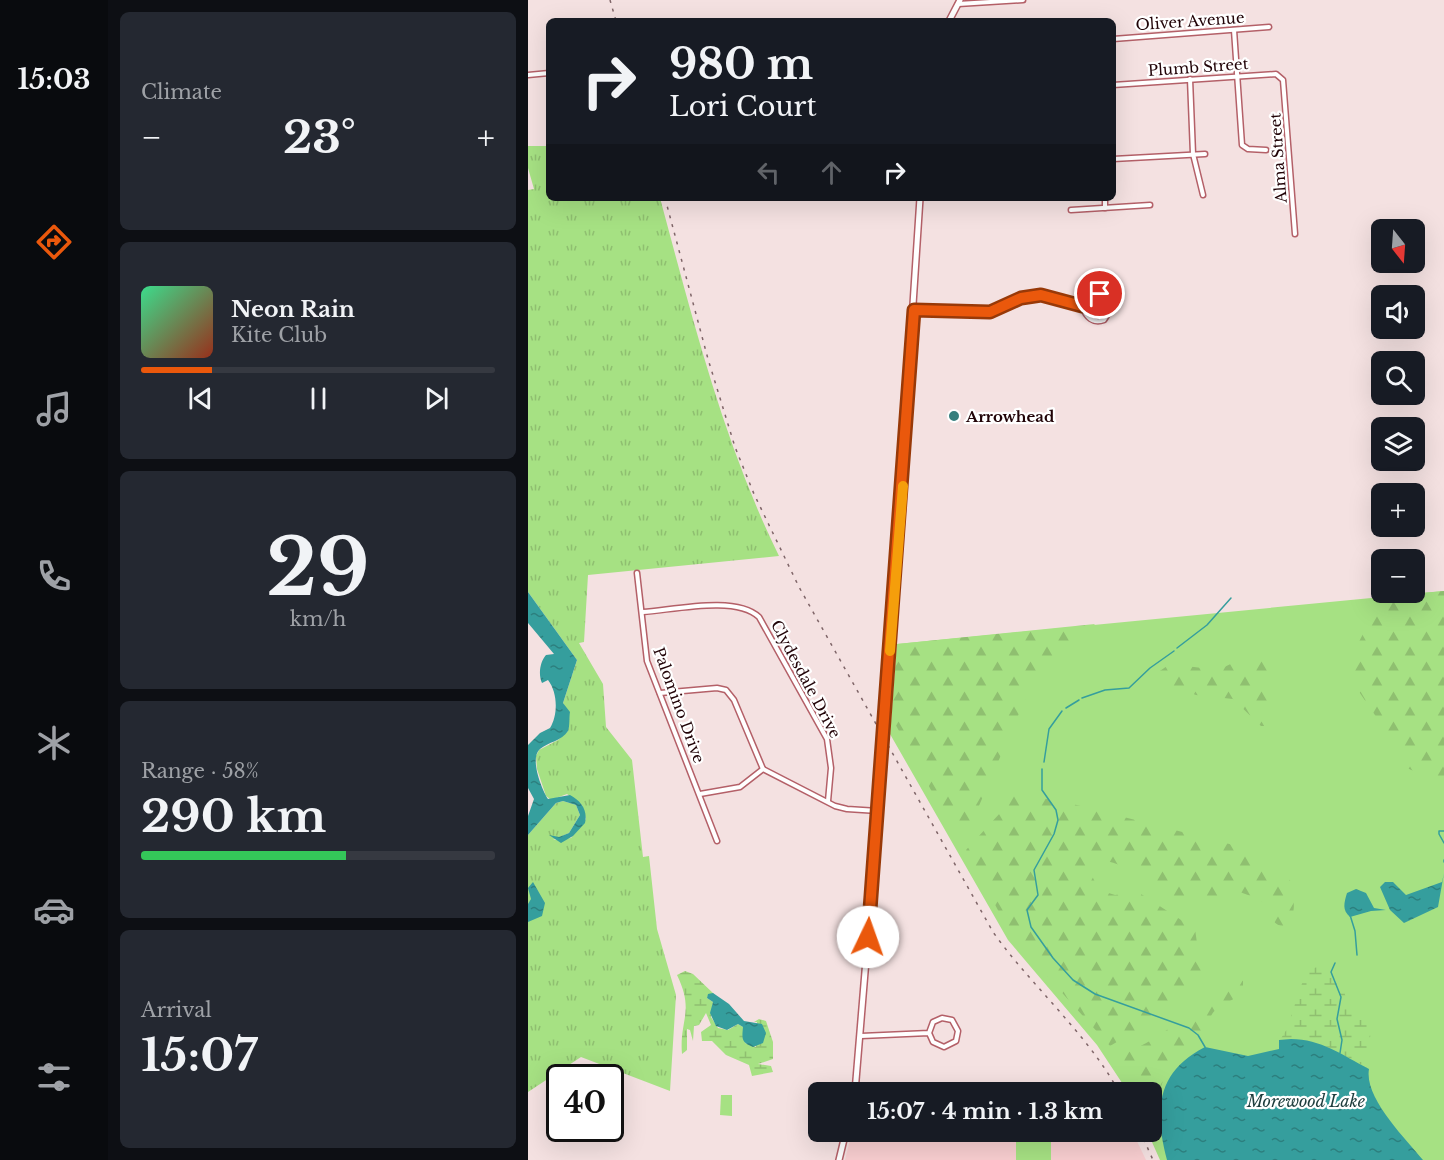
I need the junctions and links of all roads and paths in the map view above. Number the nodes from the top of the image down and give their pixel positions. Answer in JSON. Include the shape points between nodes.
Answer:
{"nodes":[{"id":1,"x":1023,"y":0,"type":"edge"},
{"id":2,"x":959,"y":2,"type":"edge"},
{"id":3,"x":951,"y":18,"type":"edge"},
{"id":4,"x":1269,"y":27,"type":"dead end"},
{"id":5,"x":1234,"y":30,"type":"junction"},
{"id":6,"x":1116,"y":39,"type":"edge"},
{"id":7,"x":546,"y":74,"type":"edge"},
{"id":8,"x":528,"y":75,"type":"edge"},
{"id":9,"x":1236,"y":76,"type":"junction"},
{"id":10,"x":1190,"y":79,"type":"junction"},
{"id":11,"x":1283,"y":80,"type":"joint"},
{"id":12,"x":1116,"y":85,"type":"edge"},
{"id":13,"x":1266,"y":150,"type":"dead end"},
{"id":14,"x":1193,"y":154,"type":"junction"},
{"id":15,"x":1205,"y":154,"type":"dead end"},
{"id":16,"x":1116,"y":159,"type":"edge"},
{"id":17,"x":1203,"y":195,"type":"dead end"},
{"id":18,"x":920,"y":201,"type":"edge"},
{"id":19,"x":1105,"y":201,"type":"edge"},
{"id":20,"x":1150,"y":205,"type":"dead end"},
{"id":21,"x":1105,"y":207,"type":"junction"},
{"id":22,"x":1071,"y":210,"type":"dead end"},
{"id":23,"x":1295,"y":234,"type":"dead end"},
{"id":24,"x":1082,"y":306,"type":"junction"},
{"id":25,"x":914,"y":310,"type":"junction"},
{"id":26,"x":637,"y":573,"type":"dead end"},
{"id":27,"x":643,"y":612,"type":"junction"},
{"id":28,"x":660,"y":693,"type":"junction"},
{"id":29,"x":763,"y":768,"type":"junction"},
{"id":30,"x":700,"y":794,"type":"junction"},
{"id":31,"x":828,"y":801,"type":"junction"},
{"id":32,"x":878,"y":811,"type":"junction"},
{"id":33,"x":717,"y":841,"type":"dead end"},
{"id":34,"x":929,"y":1033,"type":"junction"},
{"id":35,"x":861,"y":1036,"type":"junction"},
{"id":36,"x":856,"y":1082,"type":"edge"},
{"id":37,"x":843,"y":1142,"type":"edge"},
{"id":38,"x":839,"y":1160,"type":"edge"}],
"edges":[{"from":1,"to":2,"type":"street"},
{"from":2,"to":3,"type":"street"},
{"from":4,"to":5,"type":"street","name":"Oliver Avenue"},
{"from":5,"to":6,"type":"street","name":"Oliver Avenue"},
{"from":5,"to":9,"type":"street"},
{"from":7,"to":8,"type":"street"},
{"from":9,"to":10,"type":"street","name":"Plumb Street"},
{"from":9,"to":11,"type":"street","name":"Plumb Street","via":[[1276,74]]},
{"from":9,"to":13,"type":"street","via":[[1244,147]]},
{"from":10,"to":12,"type":"street","name":"Plumb Street"},
{"from":10,"to":14,"type":"street"},
{"from":11,"to":23,"type":"street","name":"Alma Street"},
{"from":14,"to":15,"type":"street"},
{"from":14,"to":16,"type":"street"},
{"from":14,"to":17,"type":"street"},
{"from":18,"to":25,"type":"street"},
{"from":19,"to":21,"type":"street"},
{"from":20,"to":21,"type":"street"},
{"from":21,"to":22,"type":"street"},
{"from":24,"to":24,"type":"street","via":[[1094,321],[1104,320],[1111,309],[1107,298],[1100,294],[1091,296]]},
{"from":24,"to":25,"type":"street","via":[[1041,295],[1021,298],[990,312]]},
{"from":25,"to":32,"type":"street","bridge":true},
{"from":26,"to":27,"type":"street","name":"Palomino Drive"},
{"from":27,"to":28,"type":"street","name":"Palomino Drive","via":[[645,654]]},
{"from":27,"to":31,"type":"street","name":"Clydesdale Drive","via":[[731,605],[759,617],[827,739],[831,768]]},
{"from":28,"to":29,"type":"street","via":[[726,690]]},
{"from":28,"to":30,"type":"street","name":"Palomino Drive"},
{"from":29,"to":30,"type":"street","via":[[740,788]]},
{"from":29,"to":31,"type":"street"},
{"from":30,"to":33,"type":"street","name":"Palomino Drive"},
{"from":31,"to":32,"type":"street","via":[[847,809]]},
{"from":32,"to":35,"type":"street"},
{"from":34,"to":34,"type":"street","via":[[933,1022],[942,1018],[952,1020],[958,1031],[956,1041],[947,1047],[935,1044]]},
{"from":34,"to":35,"type":"street"},
{"from":35,"to":36,"type":"street"},
{"from":37,"to":38,"type":"street"}]}
